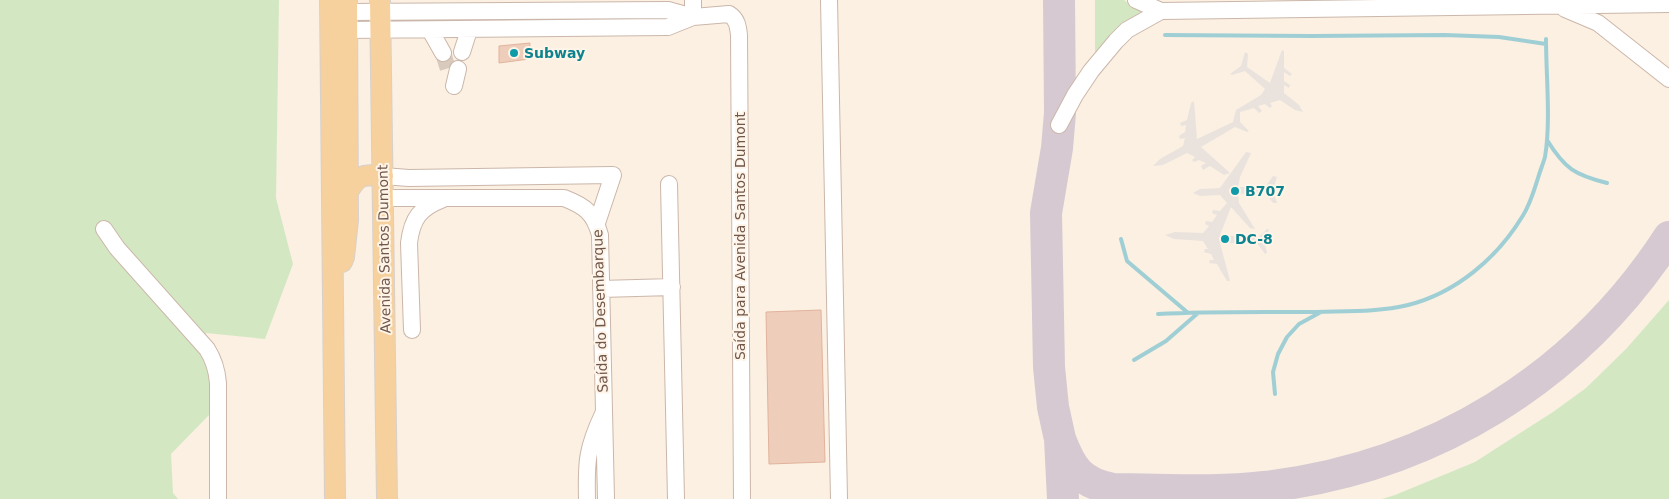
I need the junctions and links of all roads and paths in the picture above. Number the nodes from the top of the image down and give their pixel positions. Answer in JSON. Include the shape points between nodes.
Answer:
{"nodes":[{"id":1,"x":330,"y":0,"type":"edge"},
{"id":2,"x":693,"y":0,"type":"edge"},
{"id":3,"x":829,"y":0,"type":"edge"},
{"id":4,"x":1136,"y":0,"type":"edge"},
{"id":5,"x":1410,"y":4,"type":"edge"},
{"id":6,"x":1669,"y":4,"type":"edge"},
{"id":7,"x":604,"y":5,"type":"edge"},
{"id":8,"x":629,"y":5,"type":"edge"},
{"id":9,"x":1556,"y":5,"type":"junction"},
{"id":10,"x":1161,"y":11,"type":"junction"},
{"id":11,"x":347,"y":14,"type":"edge"},
{"id":12,"x":381,"y":14,"type":"edge"},
{"id":13,"x":692,"y":17,"type":"junction"},
{"id":14,"x":604,"y":28,"type":"junction"},
{"id":15,"x":624,"y":28,"type":"junction"},
{"id":16,"x":430,"y":30,"type":"junction"},
{"id":17,"x":469,"y":30,"type":"junction"},
{"id":18,"x":339,"y":50,"type":"junction"},
{"id":19,"x":462,"y":52,"type":"tunnel mouth"},
{"id":20,"x":442,"y":53,"type":"tunnel mouth"},
{"id":21,"x":1669,"y":79,"type":"edge"},
{"id":22,"x":1059,"y":125,"type":"dead end"},
{"id":23,"x":383,"y":176,"type":"junction"},
{"id":24,"x":669,"y":184,"type":"dead end"},
{"id":25,"x":347,"y":194,"type":"junction"},
{"id":26,"x":383,"y":198,"type":"junction"},
{"id":27,"x":443,"y":199,"type":"junction"},
{"id":28,"x":597,"y":223,"type":"junction"},
{"id":29,"x":104,"y":229,"type":"dead end"},
{"id":30,"x":333,"y":286,"type":"junction"},
{"id":31,"x":672,"y":287,"type":"junction"},
{"id":32,"x":601,"y":289,"type":"junction"},
{"id":33,"x":412,"y":330,"type":"dead end"},
{"id":34,"x":604,"y":412,"type":"junction"},
{"id":35,"x":218,"y":499,"type":"edge"},
{"id":36,"x":335,"y":499,"type":"edge"},
{"id":37,"x":387,"y":499,"type":"edge"},
{"id":38,"x":587,"y":499,"type":"edge"},
{"id":39,"x":606,"y":499,"type":"edge"},
{"id":40,"x":676,"y":499,"type":"edge"},
{"id":41,"x":742,"y":499,"type":"edge"},
{"id":42,"x":839,"y":499,"type":"edge"}],
"edges":[{"from":1,"to":18,"type":"main road"},
{"from":2,"to":13,"type":"street"},
{"from":3,"to":42,"type":"street"},
{"from":4,"to":10,"type":"street"},
{"from":5,"to":9,"type":"street"},
{"from":5,"to":10,"type":"street"},
{"from":6,"to":9,"type":"street"},
{"from":7,"to":8,"type":"street"},
{"from":7,"to":12,"type":"street"},
{"from":7,"to":14,"type":"street"},
{"from":8,"to":13,"type":"street"},
{"from":8,"to":15,"type":"street"},
{"from":9,"to":21,"type":"street","via":[[1598,23]]},
{"from":10,"to":22,"type":"street","via":[[1127,30],[1116,41],[1091,71]]},
{"from":11,"to":12,"type":"street"},
{"from":11,"to":18,"type":"main road"},
{"from":12,"to":16,"type":"street"},
{"from":12,"to":23,"type":"main road","name":"Avenida Santos Dumont"},
{"from":13,"to":15,"type":"street","via":[[668,27]]},
{"from":13,"to":41,"type":"street","name":"Saída para Avenida Santos Dumont","via":[[729,14],[738,26]]},
{"from":14,"to":15,"type":"street"},
{"from":14,"to":17,"type":"street"},
{"from":16,"to":17,"type":"street"},
{"from":16,"to":20,"type":"street"},
{"from":17,"to":19,"type":"street"},
{"from":18,"to":25,"type":"main road"},
{"from":18,"to":30,"type":"main road"},
{"from":23,"to":25,"type":"main road","via":[[359,177]]},
{"from":23,"to":26,"type":"main road","name":"Avenida Santos Dumont"},
{"from":23,"to":28,"type":"street","via":[[613,175]]},
{"from":24,"to":31,"type":"street"},
{"from":25,"to":30,"type":"main road","via":[[344,257]]},
{"from":26,"to":27,"type":"street","name":"Saída do Desembarque"},
{"from":26,"to":37,"type":"main road","name":"Avenida Santos Dumont"},
{"from":27,"to":28,"type":"street","name":"Saída do Desembarque","via":[[564,198],[579,204]]},
{"from":27,"to":33,"type":"street","via":[[428,205],[418,215],[410,231]]},
{"from":28,"to":32,"type":"street","name":"Saída do Desembarque"},
{"from":29,"to":35,"type":"street","via":[[213,360],[218,383]]},
{"from":30,"to":36,"type":"main road"},
{"from":31,"to":32,"type":"street"},
{"from":31,"to":40,"type":"street"},
{"from":32,"to":34,"type":"street","name":"Saída do Desembarque"},
{"from":34,"to":38,"type":"street","name":"Saída do Desembarque","via":[[588,452]]},
{"from":34,"to":39,"type":"street"}]}
